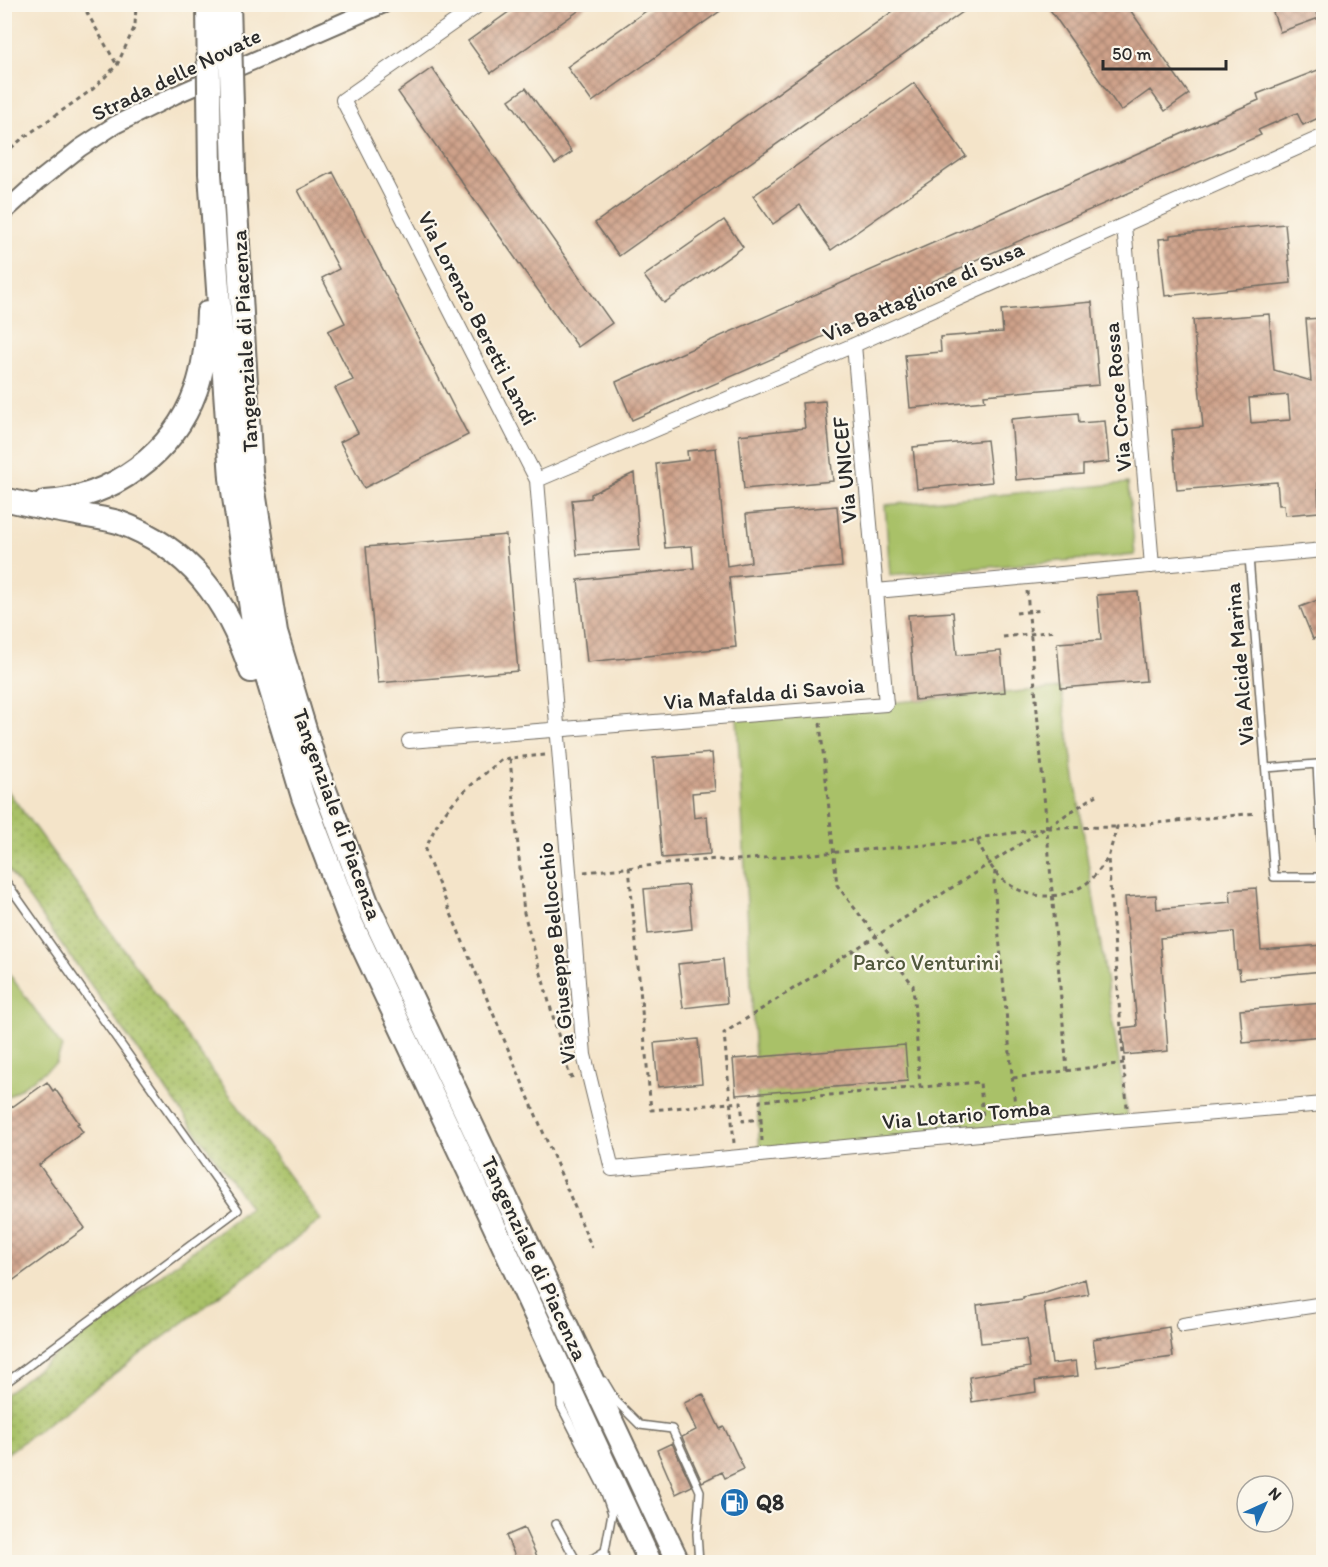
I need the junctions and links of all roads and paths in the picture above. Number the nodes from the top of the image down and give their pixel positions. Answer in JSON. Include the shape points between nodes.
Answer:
{"nodes":[{"id":1,"x":82,"y":4,"type":"edge"},
{"id":2,"x":136,"y":4,"type":"edge"},
{"id":3,"x":208,"y":4,"type":"edge"},
{"id":4,"x":229,"y":4,"type":"edge"},
{"id":5,"x":384,"y":4,"type":"edge"},
{"id":6,"x":480,"y":4,"type":"edge"},
{"id":7,"x":117,"y":65,"type":"junction"},
{"id":8,"x":1323,"y":136,"type":"edge"},
{"id":9,"x":4,"y":154,"type":"edge"},
{"id":10,"x":210,"y":173,"type":"junction"},
{"id":11,"x":4,"y":212,"type":"edge"},
{"id":12,"x":1124,"y":225,"type":"junction"},
{"id":13,"x":854,"y":345,"type":"junction"},
{"id":14,"x":537,"y":480,"type":"junction"},
{"id":15,"x":14,"y":501,"type":"edge"},
{"id":16,"x":1323,"y":550,"type":"edge"},
{"id":17,"x":1249,"y":557,"type":"junction"},
{"id":18,"x":1152,"y":566,"type":"junction"},
{"id":19,"x":1026,"y":578,"type":"junction"},
{"id":20,"x":876,"y":591,"type":"junction"},
{"id":21,"x":1043,"y":610,"type":"dead end"},
{"id":22,"x":1028,"y":612,"type":"junction"},
{"id":23,"x":1016,"y":613,"type":"dead end"},
{"id":24,"x":1055,"y":631,"type":"dead end"},
{"id":25,"x":1030,"y":634,"type":"junction"},
{"id":26,"x":1003,"y":637,"type":"dead end"},
{"id":27,"x":819,"y":710,"type":"junction"},
{"id":28,"x":556,"y":730,"type":"junction"},
{"id":29,"x":409,"y":741,"type":"dead end"},
{"id":30,"x":558,"y":753,"type":"junction"},
{"id":31,"x":510,"y":758,"type":"junction"},
{"id":32,"x":1266,"y":768,"type":"junction"},
{"id":33,"x":1097,"y":795,"type":"dead end"},
{"id":34,"x":303,"y":797,"type":"junction"},
{"id":35,"x":1269,"y":812,"type":"junction"},
{"id":36,"x":1117,"y":827,"type":"junction"},
{"id":37,"x":1046,"y":828,"type":"junction"},
{"id":38,"x":977,"y":841,"type":"junction"},
{"id":39,"x":833,"y":852,"type":"junction"},
{"id":40,"x":1108,"y":858,"type":"junction"},
{"id":41,"x":988,"y":864,"type":"junction"},
{"id":42,"x":629,"y":867,"type":"junction"},
{"id":43,"x":995,"y":871,"type":"junction"},
{"id":44,"x":569,"y":873,"type":"junction"},
{"id":45,"x":4,"y":879,"type":"edge"},
{"id":46,"x":1052,"y":896,"type":"junction"},
{"id":47,"x":876,"y":936,"type":"junction"},
{"id":48,"x":1124,"y":1063,"type":"junction"},
{"id":49,"x":1067,"y":1071,"type":"junction"},
{"id":50,"x":589,"y":1074,"type":"junction"},
{"id":51,"x":1012,"y":1078,"type":"junction"},
{"id":52,"x":920,"y":1087,"type":"junction"},
{"id":53,"x":730,"y":1104,"type":"junction"},
{"id":54,"x":1323,"y":1104,"type":"edge"},
{"id":55,"x":761,"y":1119,"type":"junction"},
{"id":56,"x":1128,"y":1120,"type":"junction"},
{"id":57,"x":1017,"y":1131,"type":"junction"},
{"id":58,"x":984,"y":1134,"type":"junction"},
{"id":59,"x":762,"y":1154,"type":"junction"},
{"id":60,"x":735,"y":1157,"type":"junction"},
{"id":61,"x":612,"y":1168,"type":"joint"},
{"id":62,"x":524,"y":1236,"type":"junction"},
{"id":63,"x":592,"y":1248,"type":"dead end"},
{"id":64,"x":1323,"y":1304,"type":"edge"},
{"id":65,"x":1183,"y":1325,"type":"dead end"},
{"id":66,"x":558,"y":1363,"type":"junction"},
{"id":67,"x":594,"y":1364,"type":"dead end"},
{"id":68,"x":600,"y":1373,"type":"dead end"},
{"id":69,"x":4,"y":1384,"type":"edge"},
{"id":70,"x":556,"y":1524,"type":"dead end"},
{"id":71,"x":605,"y":1551,"type":"junction"},
{"id":72,"x":577,"y":1563,"type":"edge"},
{"id":73,"x":587,"y":1563,"type":"edge"},
{"id":74,"x":606,"y":1563,"type":"edge"},
{"id":75,"x":650,"y":1563,"type":"edge"},
{"id":76,"x":678,"y":1563,"type":"edge"},
{"id":77,"x":699,"y":1563,"type":"edge"}],
"edges":[{"from":1,"to":7,"type":"path"},
{"from":2,"to":7,"type":"path","via":[[135,26]]},
{"from":3,"to":10,"type":"highway","name":"Tangenziale di Piacenza","bridge":true},
{"from":4,"to":62,"type":"highway","name":"Tangenziale di Piacenza","bridge":true,"via":[[251,472],[276,633],[316,766],[368,905]]},
{"from":5,"to":11,"type":"street","name":"Strada delle Novate","via":[[115,125],[80,148]]},
{"from":6,"to":14,"type":"street","name":"Via Lorenzo Beretti Landi","via":[[344,100]]},
{"from":7,"to":9,"type":"path","via":[[93,89]]},
{"from":8,"to":12,"type":"street","name":"Via Battaglione di Susa"},
{"from":10,"to":15,"type":"highway","via":[[207,338],[196,390],[183,416],[153,456],[113,484],[60,501]]},
{"from":10,"to":34,"type":"highway","name":"Tangenziale di Piacenza","via":[[231,478],[256,641]]},
{"from":12,"to":13,"type":"street","name":"Via Battaglione di Susa"},
{"from":12,"to":18,"type":"street","name":"Via Croce Rossa"},
{"from":13,"to":14,"type":"street","name":"Via Battaglione di Susa"},
{"from":13,"to":20,"type":"street","name":"Via UNICEF"},
{"from":14,"to":28,"type":"street","name":"Via Lorenzo Beretti Landi"},
{"from":15,"to":34,"type":"highway","via":[[116,522],[156,538],[200,575],[243,647],[263,706]]},
{"from":16,"to":17,"type":"street"},
{"from":17,"to":18,"type":"street"},
{"from":17,"to":32,"type":"lane","name":"Via Alcide Marina"},
{"from":18,"to":19,"type":"street"},
{"from":19,"to":20,"type":"street"},
{"from":19,"to":22,"type":"path"},
{"from":20,"to":27,"type":"street","name":"Via Mafalda di Savoia","via":[[886,704]]},
{"from":21,"to":22,"type":"path"},
{"from":22,"to":23,"type":"path"},
{"from":22,"to":25,"type":"path"},
{"from":24,"to":25,"type":"path"},
{"from":25,"to":26,"type":"path"},
{"from":25,"to":37,"type":"path"},
{"from":27,"to":28,"type":"street","name":"Via Mafalda di Savoia"},
{"from":27,"to":39,"type":"path"},
{"from":28,"to":29,"type":"street","name":"Via Mafalda di Savoia"},
{"from":28,"to":30,"type":"street","name":"Via Giuseppe Bellocchio"},
{"from":30,"to":31,"type":"path"},
{"from":30,"to":44,"type":"street","name":"Via Giuseppe Bellocchio"},
{"from":31,"to":50,"type":"path","via":[[524,913],[570,1077]]},
{"from":31,"to":63,"type":"path","via":[[501,760],[443,813],[425,852]]},
{"from":32,"to":35,"type":"lane","name":"Via Alcide Marina"},
{"from":32,"to":35,"type":"lane","name":"Via Alcide Marina","via":[[1317,764],[1323,877],[1274,877]]},
{"from":33,"to":37,"type":"path"},
{"from":34,"to":66,"type":"highway","name":"Tangenziale di Piacenza","via":[[350,920]]},
{"from":35,"to":36,"type":"path"},
{"from":36,"to":37,"type":"path"},
{"from":36,"to":40,"type":"path"},
{"from":37,"to":38,"type":"path"},
{"from":37,"to":41,"type":"path"},
{"from":37,"to":46,"type":"path"},
{"from":38,"to":39,"type":"path"},
{"from":38,"to":41,"type":"path"},
{"from":39,"to":42,"type":"path"},
{"from":39,"to":47,"type":"path","via":[[837,885]]},
{"from":40,"to":46,"type":"path","via":[[1084,885],[1062,896]]},
{"from":40,"to":48,"type":"path"},
{"from":41,"to":43,"type":"path"},
{"from":41,"to":47,"type":"path"},
{"from":42,"to":44,"type":"path"},
{"from":42,"to":53,"type":"path","via":[[651,1110]]},
{"from":43,"to":46,"type":"path","via":[[1023,893]]},
{"from":43,"to":51,"type":"path"},
{"from":44,"to":50,"type":"street","name":"Via Giuseppe Bellocchio","via":[[584,1055]]},
{"from":45,"to":69,"type":"lane","via":[[238,1210]]},
{"from":46,"to":49,"type":"path"},
{"from":47,"to":52,"type":"path","via":[[913,986]]},
{"from":47,"to":53,"type":"path","via":[[724,1033]]},
{"from":48,"to":49,"type":"path"},
{"from":48,"to":56,"type":"path"},
{"from":49,"to":51,"type":"path"},
{"from":50,"to":61,"type":"street","name":"Via Giuseppe Bellocchio"},
{"from":51,"to":57,"type":"path"},
{"from":52,"to":55,"type":"path","via":[[760,1101]]},
{"from":52,"to":58,"type":"path","via":[[980,1082]]},
{"from":53,"to":55,"type":"path","via":[[741,1102],[743,1120]]},
{"from":53,"to":60,"type":"path"},
{"from":54,"to":56,"type":"street","name":"Via Lotario Tomba"},
{"from":55,"to":59,"type":"path"},
{"from":56,"to":57,"type":"street","name":"Via Lotario Tomba"},
{"from":57,"to":58,"type":"street","name":"Via Lotario Tomba"},
{"from":58,"to":59,"type":"street","name":"Via Lotario Tomba"},
{"from":59,"to":60,"type":"street","name":"Via Lotario Tomba"},
{"from":60,"to":61,"type":"street","name":"Via Lotario Tomba"},
{"from":62,"to":67,"type":"lane","via":[[539,1250]]},
{"from":62,"to":76,"type":"highway","name":"Tangenziale di Piacenza"},
{"from":64,"to":65,"type":"street"},
{"from":66,"to":71,"type":"lane","via":[[561,1406],[612,1513]]},
{"from":66,"to":75,"type":"highway","name":"Tangenziale di Piacenza"},
{"from":68,"to":77,"type":"lane","via":[[616,1401],[640,1425],[672,1429],[700,1491]]},
{"from":70,"to":72,"type":"lane"},
{"from":71,"to":73,"type":"lane"},
{"from":71,"to":74,"type":"lane"}]}
